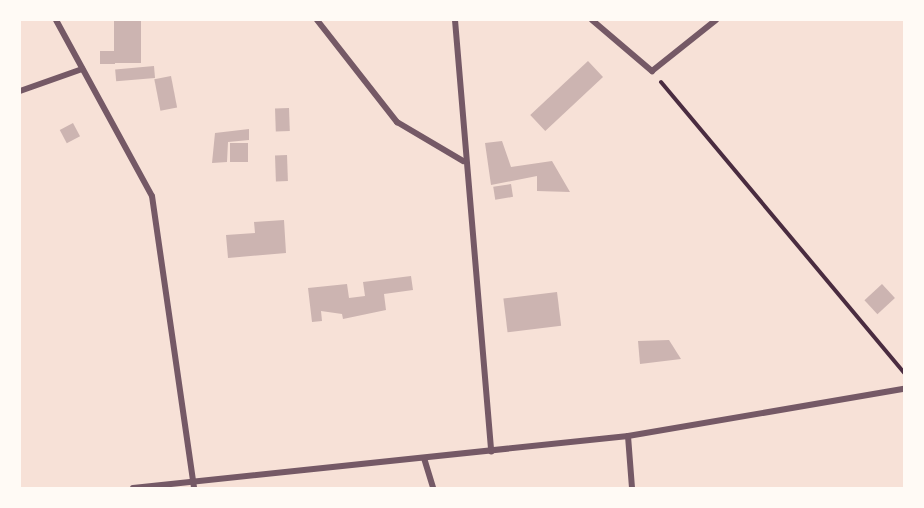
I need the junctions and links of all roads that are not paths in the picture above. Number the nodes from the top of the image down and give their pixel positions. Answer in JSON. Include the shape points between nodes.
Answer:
{"nodes":[{"id":1,"x":56,"y":20,"type":"edge"},
{"id":2,"x":317,"y":20,"type":"edge"},
{"id":3,"x":455,"y":20,"type":"edge"},
{"id":4,"x":592,"y":20,"type":"edge"},
{"id":5,"x":716,"y":20,"type":"edge"},
{"id":6,"x":82,"y":69,"type":"junction"},
{"id":7,"x":20,"y":91,"type":"edge"},
{"id":8,"x":463,"y":160,"type":"junction"},
{"id":9,"x":904,"y":389,"type":"edge"},
{"id":10,"x":628,"y":436,"type":"junction"},
{"id":11,"x":491,"y":451,"type":"junction"},
{"id":12,"x":424,"y":458,"type":"junction"},
{"id":13,"x":194,"y":485,"type":"edge"},
{"id":14,"x":133,"y":489,"type":"edge"},
{"id":15,"x":433,"y":489,"type":"edge"},
{"id":16,"x":632,"y":489,"type":"edge"}],
"edges":[{"from":1,"to":6,"type":"street"},
{"from":2,"to":8,"type":"street","via":[[398,122]]},
{"from":3,"to":8,"type":"street"},
{"from":4,"to":5,"type":"street","via":[[652,70]]},
{"from":6,"to":7,"type":"street"},
{"from":6,"to":13,"type":"street","via":[[152,196]]},
{"from":8,"to":11,"type":"street"},
{"from":9,"to":10,"type":"street"},
{"from":10,"to":11,"type":"street"},
{"from":10,"to":16,"type":"street"},
{"from":11,"to":12,"type":"street"},
{"from":12,"to":13,"type":"street"},
{"from":12,"to":15,"type":"street"},
{"from":13,"to":14,"type":"street"}]}
